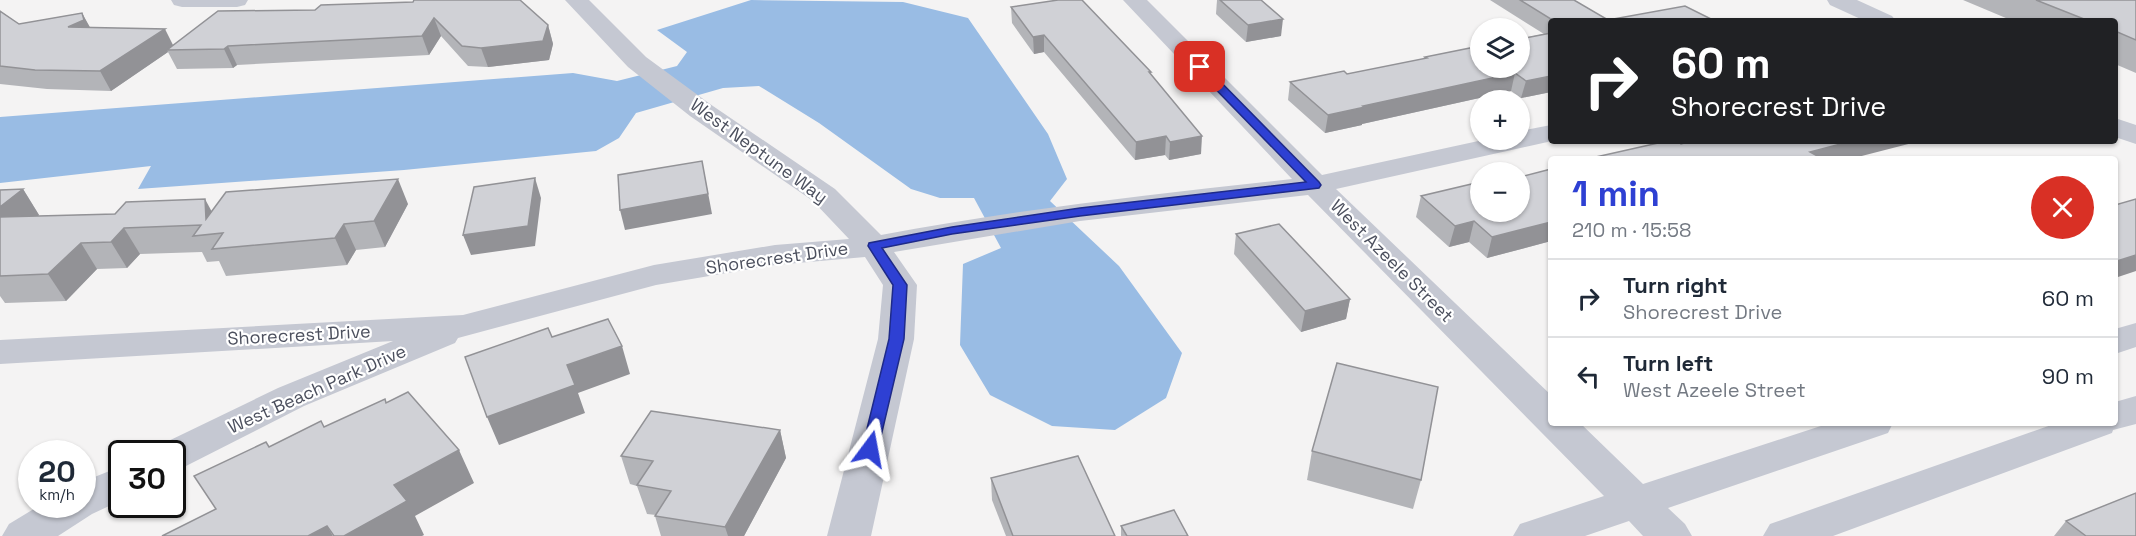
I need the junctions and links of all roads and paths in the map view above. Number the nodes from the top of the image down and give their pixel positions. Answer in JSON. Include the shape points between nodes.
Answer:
{"nodes":[{"id":1,"x":182,"y":0,"type":"edge"},
{"id":2,"x":237,"y":0,"type":"edge"},
{"id":3,"x":576,"y":0,"type":"edge"},
{"id":4,"x":1134,"y":0,"type":"edge"},
{"id":5,"x":1838,"y":0,"type":"edge"},
{"id":6,"x":1877,"y":18,"type":"edge"},
{"id":7,"x":2118,"y":127,"type":"edge"},
{"id":8,"x":1548,"y":134,"type":"edge"},
{"id":9,"x":2136,"y":136,"type":"edge"},
{"id":10,"x":1315,"y":185,"type":"junction"},
{"id":11,"x":874,"y":246,"type":"junction"},
{"id":12,"x":463,"y":326,"type":"junction"},
{"id":13,"x":2136,"y":334,"type":"edge"},
{"id":14,"x":2118,"y":341,"type":"edge"},
{"id":15,"x":0,"y":352,"type":"edge"},
{"id":16,"x":2136,"y":410,"type":"edge"},
{"id":17,"x":1548,"y":415,"type":"edge"},
{"id":18,"x":2118,"y":416,"type":"edge"},
{"id":19,"x":1559,"y":426,"type":"edge"},
{"id":20,"x":1865,"y":426,"type":"edge"},
{"id":21,"x":2090,"y":426,"type":"edge"},
{"id":22,"x":186,"y":449,"type":"edge"},
{"id":23,"x":1636,"y":502,"type":"junction"},
{"id":24,"x":53,"y":518,"type":"edge"},
{"id":25,"x":24,"y":536,"type":"edge"},
{"id":26,"x":849,"y":536,"type":"edge"},
{"id":27,"x":1535,"y":536,"type":"edge"},
{"id":28,"x":1670,"y":536,"type":"edge"},
{"id":29,"x":1785,"y":536,"type":"edge"}],
"edges":[{"from":1,"to":2,"type":"street"},
{"from":3,"to":11,"type":"street","name":"West Neptune Way","via":[[637,62],[824,195]]},
{"from":4,"to":10,"type":"street","name":"West Azeele Street"},
{"from":5,"to":6,"type":"street"},
{"from":7,"to":9,"type":"street"},
{"from":8,"to":10,"type":"street","name":"Shorecrest Drive"},
{"from":10,"to":11,"type":"street","name":"Shorecrest Drive","via":[[1080,212]]},
{"from":10,"to":17,"type":"street","name":"West Azeele Street"},
{"from":11,"to":12,"type":"street","name":"Shorecrest Drive","via":[[776,255],[654,275]]},
{"from":11,"to":26,"type":"street","name":"West Neptune Way","via":[[900,285],[896,339]]},
{"from":12,"to":15,"type":"street","name":"Shorecrest Drive"},
{"from":12,"to":22,"type":"street","name":"West Beach Park Drive","via":[[291,397]]},
{"from":13,"to":14,"type":"street"},
{"from":16,"to":18,"type":"street"},
{"from":19,"to":23,"type":"street"},
{"from":20,"to":23,"type":"street"},
{"from":21,"to":29,"type":"street"},
{"from":23,"to":27,"type":"street"},
{"from":23,"to":28,"type":"street"},
{"from":24,"to":25,"type":"street"}]}
